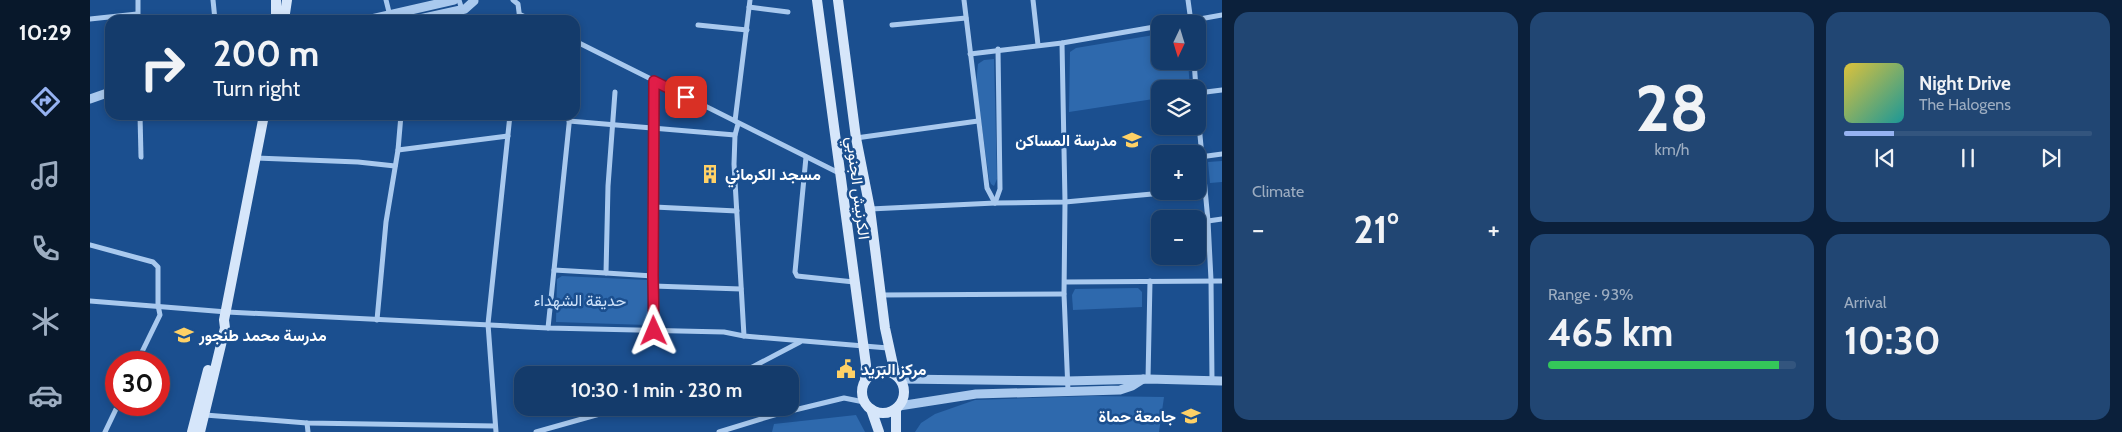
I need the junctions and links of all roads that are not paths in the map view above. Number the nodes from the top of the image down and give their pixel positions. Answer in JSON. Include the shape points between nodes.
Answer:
{"nodes":[{"id":1,"x":138,"y":0,"type":"edge"},
{"id":2,"x":213,"y":0,"type":"edge"},
{"id":3,"x":276,"y":0,"type":"edge"},
{"id":4,"x":287,"y":0,"type":"edge"},
{"id":5,"x":386,"y":0,"type":"edge"},
{"id":6,"x":454,"y":0,"type":"edge"},
{"id":7,"x":459,"y":0,"type":"edge"},
{"id":8,"x":475,"y":0,"type":"edge"},
{"id":9,"x":513,"y":0,"type":"edge"},
{"id":10,"x":750,"y":0,"type":"edge"},
{"id":11,"x":818,"y":0,"type":"edge"},
{"id":12,"x":838,"y":0,"type":"edge"},
{"id":13,"x":964,"y":0,"type":"edge"},
{"id":14,"x":1033,"y":0,"type":"edge"},
{"id":15,"x":1188,"y":0,"type":"edge"},
{"id":16,"x":749,"y":7,"type":"junction"},
{"id":17,"x":462,"y":10,"type":"junction"},
{"id":18,"x":788,"y":12,"type":"dead end"},
{"id":19,"x":137,"y":15,"type":"edge"},
{"id":20,"x":214,"y":15,"type":"edge"},
{"id":21,"x":276,"y":15,"type":"edge"},
{"id":22,"x":285,"y":15,"type":"edge"},
{"id":23,"x":390,"y":15,"type":"edge"},
{"id":24,"x":398,"y":15,"type":"edge"},
{"id":25,"x":439,"y":15,"type":"edge"},
{"id":26,"x":520,"y":15,"type":"edge"},
{"id":27,"x":1190,"y":15,"type":"edge"},
{"id":28,"x":1222,"y":15,"type":"edge"},
{"id":29,"x":105,"y":18,"type":"edge"},
{"id":30,"x":966,"y":18,"type":"junction"},
{"id":31,"x":90,"y":19,"type":"edge"},
{"id":32,"x":1206,"y":19,"type":"edge"},
{"id":33,"x":698,"y":25,"type":"dead end"},
{"id":34,"x":892,"y":26,"type":"dead end"},
{"id":35,"x":1151,"y":28,"type":"edge"},
{"id":36,"x":747,"y":30,"type":"junction"},
{"id":37,"x":580,"y":43,"type":"edge"},
{"id":38,"x":1062,"y":43,"type":"junction"},
{"id":39,"x":1038,"y":45,"type":"junction"},
{"id":40,"x":998,"y":49,"type":"junction"},
{"id":41,"x":970,"y":54,"type":"junction"},
{"id":42,"x":654,"y":81,"type":"junction"},
{"id":43,"x":1222,"y":90,"type":"edge"},
{"id":44,"x":615,"y":92,"type":"dead end"},
{"id":45,"x":1206,"y":92,"type":"edge"},
{"id":46,"x":105,"y":94,"type":"edge"},
{"id":47,"x":90,"y":99,"type":"edge"},
{"id":48,"x":580,"y":119,"type":"edge"},
{"id":49,"x":140,"y":120,"type":"edge"},
{"id":50,"x":263,"y":120,"type":"edge"},
{"id":51,"x":401,"y":120,"type":"edge"},
{"id":52,"x":510,"y":120,"type":"edge"},
{"id":53,"x":570,"y":120,"type":"edge"},
{"id":54,"x":978,"y":121,"type":"junction"},
{"id":55,"x":737,"y":122,"type":"junction"},
{"id":56,"x":612,"y":124,"type":"junction"},
{"id":57,"x":655,"y":128,"type":"junction"},
{"id":58,"x":735,"y":135,"type":"junction"},
{"id":59,"x":508,"y":136,"type":"junction"},
{"id":60,"x":856,"y":138,"type":"junction"},
{"id":61,"x":398,"y":150,"type":"junction"},
{"id":62,"x":1222,"y":154,"type":"edge"},
{"id":63,"x":141,"y":156,"type":"dead end"},
{"id":64,"x":1206,"y":156,"type":"edge"},
{"id":65,"x":806,"y":157,"type":"junction"},
{"id":66,"x":255,"y":158,"type":"junction"},
{"id":67,"x":395,"y":166,"type":"junction"},
{"id":68,"x":841,"y":174,"type":"junction"},
{"id":69,"x":1151,"y":194,"type":"edge"},
{"id":70,"x":1205,"y":200,"type":"edge"},
{"id":71,"x":1065,"y":202,"type":"junction"},
{"id":72,"x":995,"y":203,"type":"junction"},
{"id":73,"x":654,"y":207,"type":"junction"},
{"id":74,"x":870,"y":209,"type":"junction"},
{"id":75,"x":737,"y":211,"type":"junction"},
{"id":76,"x":1222,"y":219,"type":"edge"},
{"id":77,"x":1208,"y":221,"type":"junction"},
{"id":78,"x":90,"y":245,"type":"edge"},
{"id":79,"x":554,"y":270,"type":"junction"},
{"id":80,"x":606,"y":273,"type":"junction"},
{"id":81,"x":653,"y":276,"type":"junction"},
{"id":82,"x":1211,"y":280,"type":"junction"},
{"id":83,"x":1150,"y":281,"type":"junction"},
{"id":84,"x":855,"y":282,"type":"junction"},
{"id":85,"x":1065,"y":282,"type":"junction"},
{"id":86,"x":1222,"y":282,"type":"edge"},
{"id":87,"x":653,"y":286,"type":"junction"},
{"id":88,"x":741,"y":288,"type":"junction"},
{"id":89,"x":1064,"y":294,"type":"junction"},
{"id":90,"x":880,"y":296,"type":"junction"},
{"id":91,"x":90,"y":301,"type":"edge"},
{"id":92,"x":158,"y":305,"type":"junction"},
{"id":93,"x":226,"y":316,"type":"junction"},
{"id":94,"x":377,"y":320,"type":"junction"},
{"id":95,"x":488,"y":324,"type":"junction"},
{"id":96,"x":548,"y":328,"type":"junction"},
{"id":97,"x":654,"y":331,"type":"junction"},
{"id":98,"x":744,"y":336,"type":"junction"},
{"id":99,"x":800,"y":342,"type":"junction"},
{"id":100,"x":863,"y":347,"type":"junction"},
{"id":101,"x":888,"y":348,"type":"junction"},
{"id":102,"x":142,"y":351,"type":"edge"},
{"id":103,"x":755,"y":366,"type":"edge"},
{"id":104,"x":898,"y":377,"type":"junction"},
{"id":105,"x":1146,"y":379,"type":"junction"},
{"id":106,"x":865,"y":380,"type":"junction"},
{"id":107,"x":1212,"y":380,"type":"junction"},
{"id":108,"x":1067,"y":381,"type":"junction"},
{"id":109,"x":1222,"y":381,"type":"edge"},
{"id":110,"x":1068,"y":391,"type":"junction"},
{"id":111,"x":868,"y":406,"type":"junction"},
{"id":112,"x":898,"y":407,"type":"junction"},
{"id":113,"x":205,"y":415,"type":"junction"},
{"id":114,"x":113,"y":416,"type":"edge"},
{"id":115,"x":593,"y":416,"type":"edge"},
{"id":116,"x":306,"y":422,"type":"junction"},
{"id":117,"x":496,"y":429,"type":"edge"},
{"id":118,"x":105,"y":432,"type":"edge"},
{"id":119,"x":192,"y":432,"type":"edge"},
{"id":120,"x":200,"y":432,"type":"edge"},
{"id":121,"x":308,"y":432,"type":"edge"},
{"id":122,"x":536,"y":432,"type":"edge"},
{"id":123,"x":719,"y":432,"type":"edge"},
{"id":124,"x":879,"y":432,"type":"edge"},
{"id":125,"x":896,"y":432,"type":"edge"}],
"edges":[{"from":1,"to":19,"type":"street"},
{"from":2,"to":20,"type":"street"},
{"from":3,"to":21,"type":"main road"},
{"from":4,"to":22,"type":"main road"},
{"from":5,"to":23,"type":"street"},
{"from":6,"to":24,"type":"street"},
{"from":7,"to":17,"type":"street"},
{"from":8,"to":17,"type":"street"},
{"from":9,"to":26,"type":"street","via":[[518,4]]},
{"from":10,"to":16,"type":"street"},
{"from":11,"to":68,"type":"main road","name":"الكرنيش الجنوبي"},
{"from":12,"to":60,"type":"main road","name":"الكرنيش الجنوبي"},
{"from":13,"to":30,"type":"street"},
{"from":14,"to":39,"type":"street"},
{"from":15,"to":27,"type":"street"},
{"from":16,"to":18,"type":"street"},
{"from":16,"to":36,"type":"street"},
{"from":17,"to":25,"type":"street"},
{"from":28,"to":32,"type":"street"},
{"from":29,"to":31,"type":"street"},
{"from":30,"to":34,"type":"street"},
{"from":30,"to":41,"type":"street"},
{"from":33,"to":36,"type":"street"},
{"from":35,"to":38,"type":"street"},
{"from":36,"to":55,"type":"street"},
{"from":37,"to":42,"type":"street"},
{"from":38,"to":39,"type":"street"},
{"from":38,"to":71,"type":"street"},
{"from":39,"to":40,"type":"street"},
{"from":40,"to":41,"type":"street"},
{"from":40,"to":72,"type":"street","via":[[1000,189]]},
{"from":41,"to":54,"type":"street"},
{"from":42,"to":55,"type":"street"},
{"from":42,"to":57,"type":"street"},
{"from":43,"to":45,"type":"street"},
{"from":44,"to":56,"type":"street"},
{"from":46,"to":47,"type":"street"},
{"from":48,"to":56,"type":"street"},
{"from":49,"to":63,"type":"street"},
{"from":50,"to":66,"type":"main road"},
{"from":51,"to":61,"type":"street"},
{"from":52,"to":59,"type":"street"},
{"from":53,"to":79,"type":"street"},
{"from":54,"to":60,"type":"street"},
{"from":54,"to":72,"type":"street","via":[[987,188]]},
{"from":55,"to":58,"type":"street"},
{"from":55,"to":65,"type":"street"},
{"from":56,"to":57,"type":"street"},
{"from":56,"to":80,"type":"street"},
{"from":57,"to":58,"type":"street"},
{"from":57,"to":73,"type":"street"},
{"from":58,"to":75,"type":"street"},
{"from":59,"to":61,"type":"street"},
{"from":59,"to":95,"type":"street"},
{"from":60,"to":74,"type":"main road","name":"الكرنيش الجنوبي"},
{"from":61,"to":67,"type":"street"},
{"from":62,"to":64,"type":"street"},
{"from":65,"to":68,"type":"street"},
{"from":65,"to":84,"type":"street","via":[[795,272],[797,276]]},
{"from":66,"to":67,"type":"street"},
{"from":66,"to":93,"type":"main road"},
{"from":67,"to":94,"type":"street"},
{"from":68,"to":84,"type":"main road","name":"الكرنيش الجنوبي"},
{"from":69,"to":71,"type":"street"},
{"from":70,"to":77,"type":"street"},
{"from":71,"to":72,"type":"street"},
{"from":71,"to":85,"type":"street"},
{"from":72,"to":74,"type":"street"},
{"from":73,"to":75,"type":"street"},
{"from":73,"to":81,"type":"street"},
{"from":74,"to":90,"type":"main road","name":"الكرنيش الجنوبي"},
{"from":75,"to":88,"type":"street"},
{"from":76,"to":77,"type":"street"},
{"from":77,"to":82,"type":"street"},
{"from":78,"to":92,"type":"street","via":[[156,264]]},
{"from":79,"to":80,"type":"street"},
{"from":79,"to":96,"type":"street"},
{"from":80,"to":81,"type":"street"},
{"from":81,"to":87,"type":"street"},
{"from":82,"to":83,"type":"street"},
{"from":82,"to":86,"type":"street"},
{"from":82,"to":107,"type":"street"},
{"from":83,"to":85,"type":"street"},
{"from":83,"to":105,"type":"street"},
{"from":84,"to":100,"type":"main road","name":"الكرنيش الجنوبي"},
{"from":85,"to":89,"type":"street"},
{"from":87,"to":88,"type":"street"},
{"from":87,"to":97,"type":"street"},
{"from":88,"to":98,"type":"street"},
{"from":89,"to":90,"type":"street"},
{"from":89,"to":108,"type":"street"},
{"from":90,"to":101,"type":"main road","name":"الكرنيش الجنوبي"},
{"from":91,"to":92,"type":"street"},
{"from":92,"to":93,"type":"street"},
{"from":92,"to":102,"type":"street","via":[[160,315]]},
{"from":93,"to":94,"type":"street"},
{"from":93,"to":113,"type":"main road"},
{"from":93,"to":119,"type":"main road","via":[[219,327]]},
{"from":94,"to":95,"type":"street"},
{"from":95,"to":96,"type":"street"},
{"from":95,"to":117,"type":"street"},
{"from":96,"to":97,"type":"street"},
{"from":97,"to":98,"type":"street","via":[[724,332]]},
{"from":98,"to":99,"type":"street"},
{"from":99,"to":100,"type":"street"},
{"from":99,"to":103,"type":"street"},
{"from":100,"to":101,"type":"street"},
{"from":100,"to":106,"type":"main road","name":"الكرنيش الجنوبي"},
{"from":101,"to":104,"type":"main road","name":"الكرنيش الجنوبي"},
{"from":104,"to":106,"type":"main road","via":[[879,371]]},
{"from":104,"to":108,"type":"street"},
{"from":104,"to":112,"type":"main road","via":[[904,388],[904,398]]},
{"from":105,"to":107,"type":"street"},
{"from":105,"to":108,"type":"street"},
{"from":105,"to":110,"type":"street","via":[[1120,390]]},
{"from":106,"to":111,"type":"main road","via":[[862,391]]},
{"from":107,"to":109,"type":"street"},
{"from":108,"to":110,"type":"street"},
{"from":110,"to":112,"type":"street","via":[[976,394]]},
{"from":111,"to":112,"type":"main road","via":[[879,413]]},
{"from":111,"to":123,"type":"street","via":[[844,398]]},
{"from":111,"to":124,"type":"main road"},
{"from":112,"to":125,"type":"main road"},
{"from":113,"to":116,"type":"street"},
{"from":113,"to":120,"type":"main road"},
{"from":114,"to":118,"type":"street"},
{"from":115,"to":122,"type":"street"},
{"from":116,"to":117,"type":"street"},
{"from":116,"to":121,"type":"street"}]}
